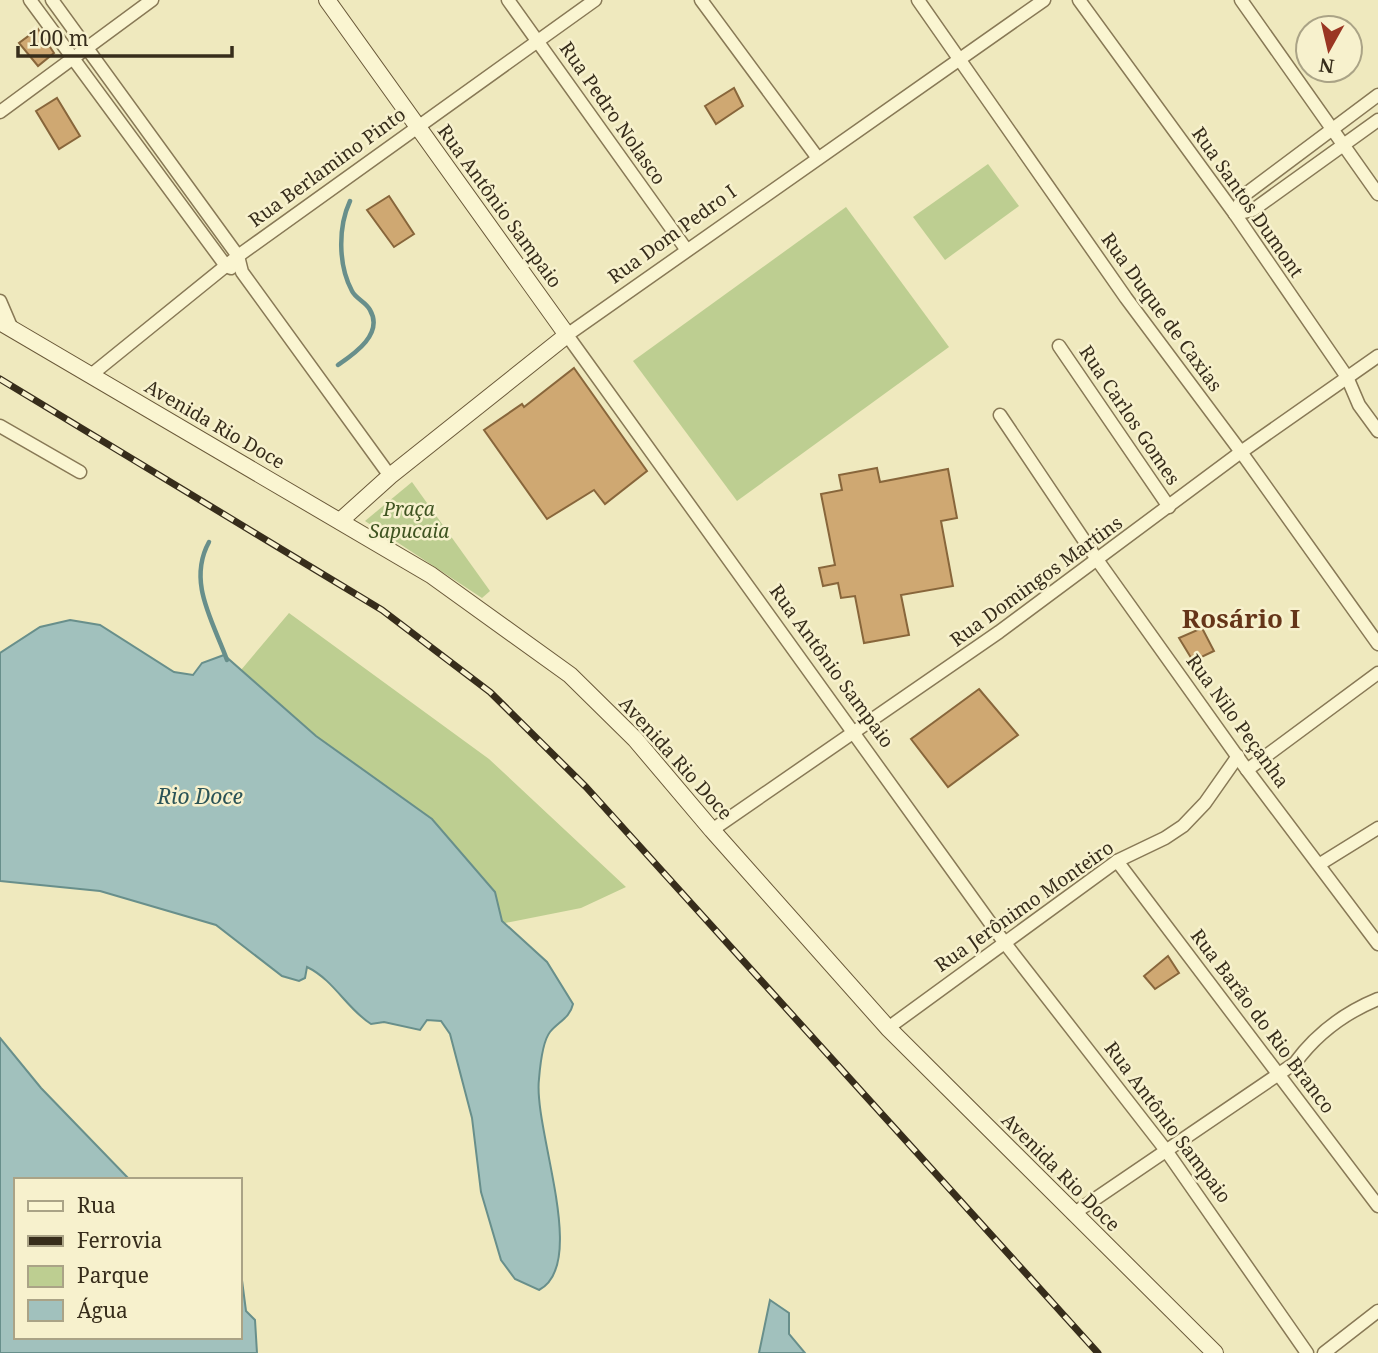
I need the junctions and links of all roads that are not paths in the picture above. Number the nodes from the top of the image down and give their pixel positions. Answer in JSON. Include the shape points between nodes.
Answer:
{"nodes":[{"id":1,"x":30,"y":0,"type":"edge"},
{"id":2,"x":52,"y":0,"type":"edge"},
{"id":3,"x":152,"y":0,"type":"edge"},
{"id":4,"x":327,"y":0,"type":"edge"},
{"id":5,"x":508,"y":0,"type":"edge"},
{"id":6,"x":595,"y":0,"type":"edge"},
{"id":7,"x":701,"y":0,"type":"edge"},
{"id":8,"x":918,"y":0,"type":"edge"},
{"id":9,"x":1044,"y":0,"type":"edge"},
{"id":10,"x":1079,"y":0,"type":"edge"},
{"id":11,"x":1241,"y":0,"type":"edge"},
{"id":12,"x":538,"y":41,"type":"junction"},
{"id":13,"x":87,"y":50,"type":"junction"},
{"id":14,"x":959,"y":57,"type":"junction"},
{"id":15,"x":74,"y":60,"type":"junction"},
{"id":16,"x":1378,"y":95,"type":"edge"},
{"id":17,"x":0,"y":112,"type":"edge"},
{"id":18,"x":1378,"y":120,"type":"edge"},
{"id":19,"x":416,"y":125,"type":"junction"},
{"id":20,"x":1332,"y":129,"type":"junction"},
{"id":21,"x":1344,"y":146,"type":"junction"},
{"id":22,"x":817,"y":157,"type":"junction"},
{"id":23,"x":1378,"y":194,"type":"edge"},
{"id":24,"x":1235,"y":215,"type":"junction"},
{"id":25,"x":686,"y":249,"type":"junction"},
{"id":26,"x":238,"y":256,"type":"junction"},
{"id":27,"x":226,"y":266,"type":"junction"},
{"id":28,"x":243,"y":272,"type":"junction"},
{"id":29,"x":0,"y":300,"type":"edge"},
{"id":30,"x":6,"y":326,"type":"edge"},
{"id":31,"x":567,"y":335,"type":"junction"},
{"id":32,"x":1059,"y":346,"type":"dead end"},
{"id":33,"x":1378,"y":356,"type":"edge"},
{"id":34,"x":91,"y":375,"type":"junction"},
{"id":35,"x":1347,"y":377,"type":"junction"},
{"id":36,"x":1000,"y":415,"type":"dead end"},
{"id":37,"x":0,"y":426,"type":"edge"},
{"id":38,"x":1378,"y":431,"type":"edge"},
{"id":39,"x":1241,"y":452,"type":"junction"},
{"id":40,"x":80,"y":471,"type":"dead end"},
{"id":41,"x":390,"y":476,"type":"junction"},
{"id":42,"x":1169,"y":507,"type":"junction"},
{"id":43,"x":340,"y":521,"type":"junction"},
{"id":44,"x":1098,"y":561,"type":"junction"},
{"id":45,"x":1378,"y":644,"type":"edge"},
{"id":46,"x":1378,"y":673,"type":"edge"},
{"id":47,"x":855,"y":734,"type":"junction"},
{"id":48,"x":1238,"y":756,"type":"junction"},
{"id":49,"x":1247,"y":770,"type":"junction"},
{"id":50,"x":1378,"y":828,"type":"edge"},
{"id":51,"x":712,"y":830,"type":"junction"},
{"id":52,"x":1118,"y":861,"type":"junction"},
{"id":53,"x":1320,"y":864,"type":"junction"},
{"id":54,"x":1004,"y":942,"type":"junction"},
{"id":55,"x":1378,"y":944,"type":"edge"},
{"id":56,"x":1378,"y":999,"type":"edge"},
{"id":57,"x":888,"y":1028,"type":"junction"},
{"id":58,"x":1278,"y":1074,"type":"junction"},
{"id":59,"x":1165,"y":1149,"type":"junction"},
{"id":60,"x":1378,"y":1206,"type":"edge"},
{"id":61,"x":1073,"y":1214,"type":"junction"},
{"id":62,"x":1378,"y":1311,"type":"edge"},
{"id":63,"x":1215,"y":1353,"type":"edge"},
{"id":64,"x":1307,"y":1353,"type":"edge"},
{"id":65,"x":1324,"y":1353,"type":"edge"}],
"edges":[{"from":1,"to":15,"type":"street"},
{"from":2,"to":13,"type":"street"},
{"from":3,"to":13,"type":"street"},
{"from":4,"to":19,"type":"street","name":"Rua Antônio Sampaio"},
{"from":5,"to":12,"type":"street","name":"Rua Pedro Nolasco"},
{"from":6,"to":12,"type":"street","name":"Rua Berlamino Pinto"},
{"from":7,"to":22,"type":"street"},
{"from":8,"to":14,"type":"street","name":"Rua Duque de Caxias"},
{"from":9,"to":14,"type":"street","name":"Rua Dom Pedro I"},
{"from":10,"to":24,"type":"street","name":"Rua Santos Dumont"},
{"from":11,"to":20,"type":"street"},
{"from":12,"to":19,"type":"street","name":"Rua Berlamino Pinto"},
{"from":12,"to":25,"type":"street","name":"Rua Pedro Nolasco"},
{"from":13,"to":15,"type":"street"},
{"from":13,"to":26,"type":"street"},
{"from":14,"to":22,"type":"street","name":"Rua Dom Pedro I"},
{"from":14,"to":39,"type":"street","name":"Rua Duque de Caxias","via":[[1126,298]]},
{"from":15,"to":17,"type":"street"},
{"from":15,"to":27,"type":"street"},
{"from":16,"to":20,"type":"street"},
{"from":18,"to":21,"type":"street"},
{"from":19,"to":26,"type":"street","name":"Rua Berlamino Pinto"},
{"from":19,"to":31,"type":"street","name":"Rua Antônio Sampaio"},
{"from":20,"to":21,"type":"street"},
{"from":20,"to":24,"type":"street","via":[[1243,196]]},
{"from":21,"to":23,"type":"street"},
{"from":21,"to":24,"type":"street","via":[[1253,210]]},
{"from":22,"to":25,"type":"street","name":"Rua Dom Pedro I"},
{"from":24,"to":35,"type":"street","name":"Rua Santos Dumont"},
{"from":25,"to":31,"type":"street","name":"Rua Dom Pedro I"},
{"from":26,"to":27,"type":"street","name":"Rua Berlamino Pinto"},
{"from":26,"to":28,"type":"street"},
{"from":27,"to":28,"type":"street"},
{"from":27,"to":34,"type":"street","name":"Rua Berlamino Pinto"},
{"from":28,"to":41,"type":"street"},
{"from":29,"to":30,"type":"street"},
{"from":30,"to":34,"type":"street","name":"Avenida Rio Doce"},
{"from":31,"to":41,"type":"street","name":"Rua Dom Pedro I"},
{"from":31,"to":47,"type":"street","name":"Rua Antônio Sampaio"},
{"from":32,"to":42,"type":"street","name":"Rua Carlos Gomes"},
{"from":33,"to":35,"type":"street","name":"Rua Domingos Martins"},
{"from":34,"to":43,"type":"street","name":"Avenida Rio Doce"},
{"from":35,"to":38,"type":"street","name":"Rua Santos Dumont","via":[[1359,405]]},
{"from":35,"to":39,"type":"street","name":"Rua Domingos Martins"},
{"from":36,"to":44,"type":"street","name":"Rua Nilo Peçanha"},
{"from":37,"to":40,"type":"street"},
{"from":39,"to":42,"type":"street","name":"Rua Domingos Martins"},
{"from":39,"to":45,"type":"street","name":"Rua Duque de Caxias"},
{"from":41,"to":43,"type":"street","name":"Rua Dom Pedro I"},
{"from":42,"to":44,"type":"street","name":"Rua Domingos Martins"},
{"from":43,"to":51,"type":"street","name":"Avenida Rio Doce","via":[[431,575],[570,674],[635,738]]},
{"from":44,"to":47,"type":"street","name":"Rua Domingos Martins"},
{"from":44,"to":48,"type":"street","name":"Rua Nilo Peçanha"},
{"from":46,"to":49,"type":"street"},
{"from":47,"to":51,"type":"street","name":"Rua Domingos Martins"},
{"from":47,"to":54,"type":"street","name":"Rua Antônio Sampaio"},
{"from":48,"to":49,"type":"street","name":"Rua Nilo Peçanha"},
{"from":48,"to":52,"type":"street","name":"Rua Jerônimo Monteiro","via":[[1205,803],[1182,826]]},
{"from":49,"to":53,"type":"street","name":"Rua Nilo Peçanha"},
{"from":50,"to":53,"type":"street"},
{"from":51,"to":57,"type":"street","name":"Avenida Rio Doce"},
{"from":52,"to":54,"type":"street","name":"Rua Jerônimo Monteiro"},
{"from":52,"to":58,"type":"street","name":"Rua Barão do Rio Branco"},
{"from":53,"to":55,"type":"street","name":"Rua Nilo Peçanha"},
{"from":54,"to":57,"type":"street","name":"Rua Jerônimo Monteiro"},
{"from":54,"to":59,"type":"street","name":"Rua Antônio Sampaio"},
{"from":56,"to":58,"type":"street","via":[[1348,1012]]},
{"from":57,"to":61,"type":"street","name":"Avenida Rio Doce"},
{"from":58,"to":59,"type":"street"},
{"from":58,"to":60,"type":"street","name":"Rua Barão do Rio Branco"},
{"from":59,"to":61,"type":"street"},
{"from":59,"to":64,"type":"street","name":"Rua Antônio Sampaio"},
{"from":61,"to":63,"type":"street","name":"Avenida Rio Doce"},
{"from":62,"to":65,"type":"street"}]}
